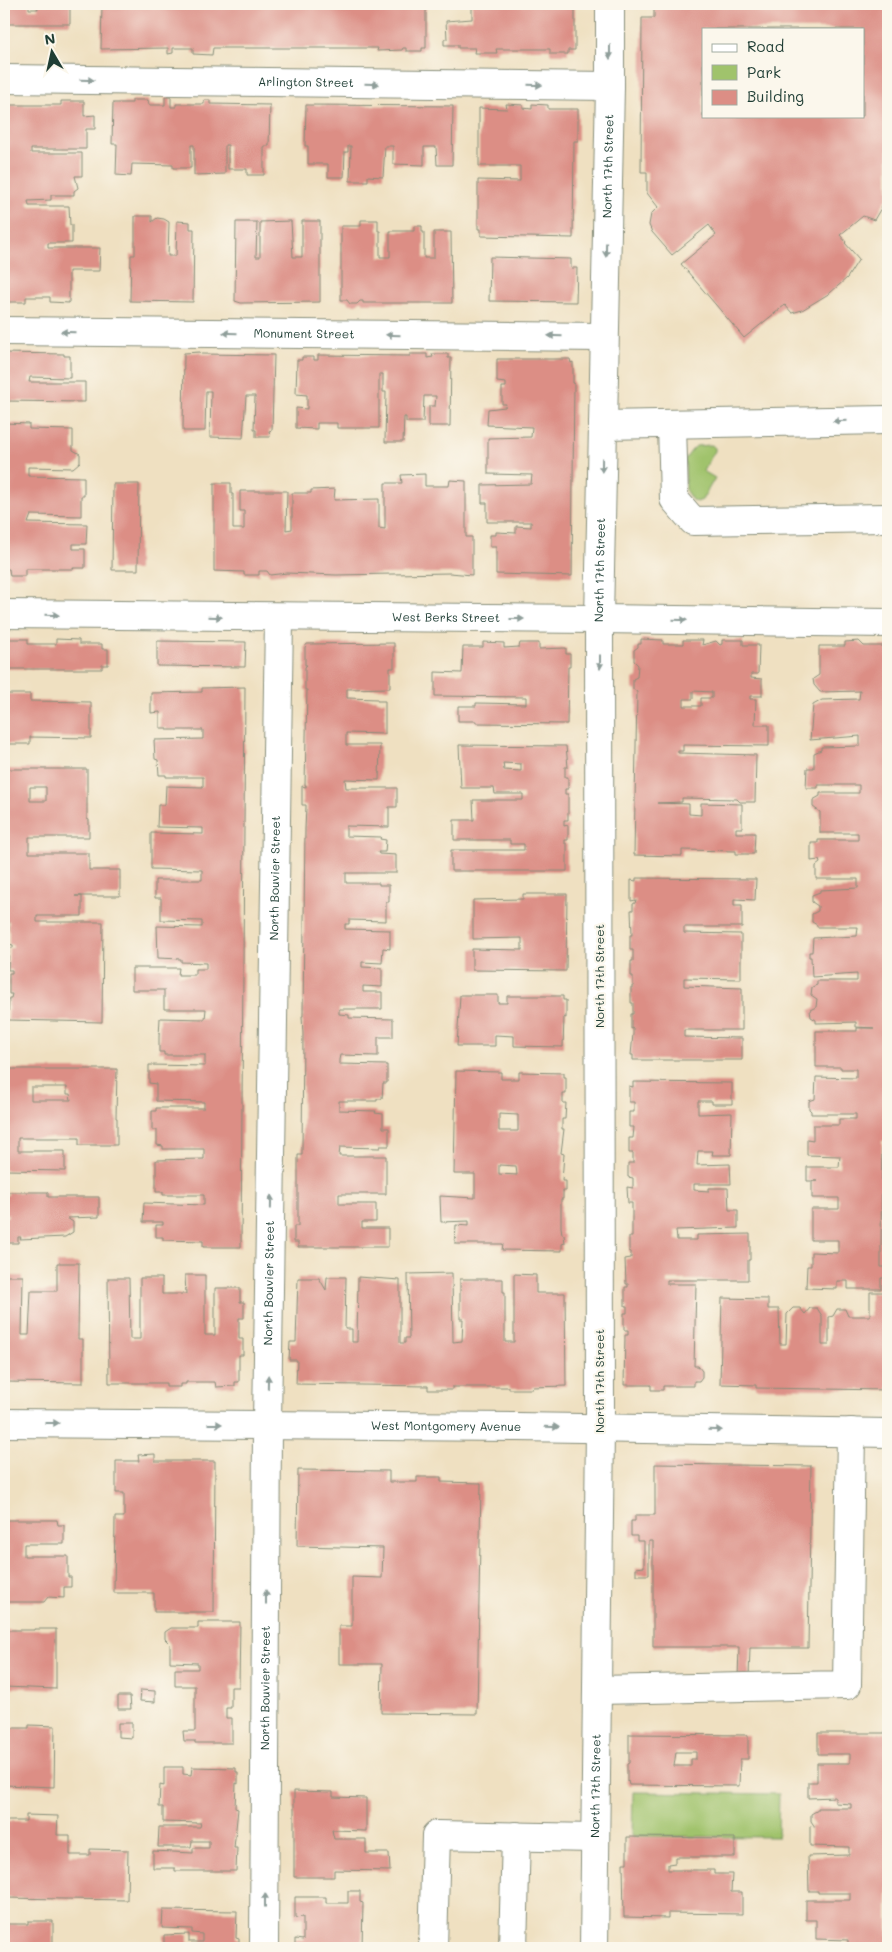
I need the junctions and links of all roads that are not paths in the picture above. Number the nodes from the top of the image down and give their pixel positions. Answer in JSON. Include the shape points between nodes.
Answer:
{"nodes":[{"id":1,"x":610,"y":4,"type":"edge"},
{"id":2,"x":4,"y":79,"type":"edge"},
{"id":3,"x":610,"y":86,"type":"junction"},
{"id":4,"x":4,"y":332,"type":"edge"},
{"id":5,"x":604,"y":337,"type":"junction"},
{"id":6,"x":888,"y":420,"type":"edge"},
{"id":7,"x":672,"y":424,"type":"junction"},
{"id":8,"x":603,"y":425,"type":"junction"},
{"id":9,"x":888,"y":518,"type":"edge"},
{"id":10,"x":4,"y":614,"type":"edge"},
{"id":11,"x":279,"y":618,"type":"junction"},
{"id":12,"x":600,"y":619,"type":"junction"},
{"id":13,"x":888,"y":623,"type":"edge"},
{"id":14,"x":4,"y":1423,"type":"edge"},
{"id":15,"x":267,"y":1424,"type":"junction"},
{"id":16,"x":600,"y":1428,"type":"junction"},
{"id":17,"x":851,"y":1432,"type":"junction"},
{"id":18,"x":888,"y":1433,"type":"edge"},
{"id":19,"x":597,"y":1690,"type":"junction"},
{"id":20,"x":516,"y":1836,"type":"junction"},
{"id":21,"x":595,"y":1838,"type":"junction"},
{"id":22,"x":264,"y":1948,"type":"edge"},
{"id":23,"x":433,"y":1948,"type":"edge"},
{"id":24,"x":513,"y":1948,"type":"edge"},
{"id":25,"x":594,"y":1948,"type":"edge"}],
"edges":[{"from":1,"to":3,"type":"street","name":"North 17th Street","one_way":true},
{"from":2,"to":3,"type":"street","name":"Arlington Street","one_way":true},
{"from":3,"to":5,"type":"street","name":"North 17th Street","one_way":true},
{"from":5,"to":4,"type":"street","name":"Monument Street","one_way":true},
{"from":5,"to":8,"type":"street","name":"North 17th Street"},
{"from":6,"to":7,"type":"street","one_way":true},
{"from":7,"to":8,"type":"street"},
{"from":7,"to":9,"type":"street","via":[[674,499],[693,521]]},
{"from":8,"to":12,"type":"street","name":"North 17th Street","one_way":true},
{"from":10,"to":11,"type":"street","name":"West Berks Street","one_way":true},
{"from":11,"to":12,"type":"street","name":"West Berks Street","one_way":true},
{"from":15,"to":11,"type":"street","name":"North Bouvier Street","one_way":true},
{"from":12,"to":13,"type":"street","name":"West Berks Street","one_way":true},
{"from":12,"to":16,"type":"street","name":"North 17th Street","one_way":true},
{"from":14,"to":15,"type":"street","name":"West Montgomery Avenue","one_way":true},
{"from":15,"to":16,"type":"street","name":"West Montgomery Avenue","one_way":true},
{"from":22,"to":15,"type":"street","name":"North Bouvier Street","one_way":true},
{"from":16,"to":17,"type":"street","name":"West Montgomery Avenue","one_way":true},
{"from":16,"to":19,"type":"street","name":"North 17th Street"},
{"from":17,"to":18,"type":"street","name":"West Montgomery Avenue"},
{"from":17,"to":19,"type":"street","via":[[847,1686]]},
{"from":19,"to":21,"type":"street","name":"North 17th Street"},
{"from":20,"to":21,"type":"street"},
{"from":20,"to":23,"type":"street","via":[[436,1835]]},
{"from":20,"to":24,"type":"street"},
{"from":21,"to":25,"type":"street","name":"North 17th Street"}]}
